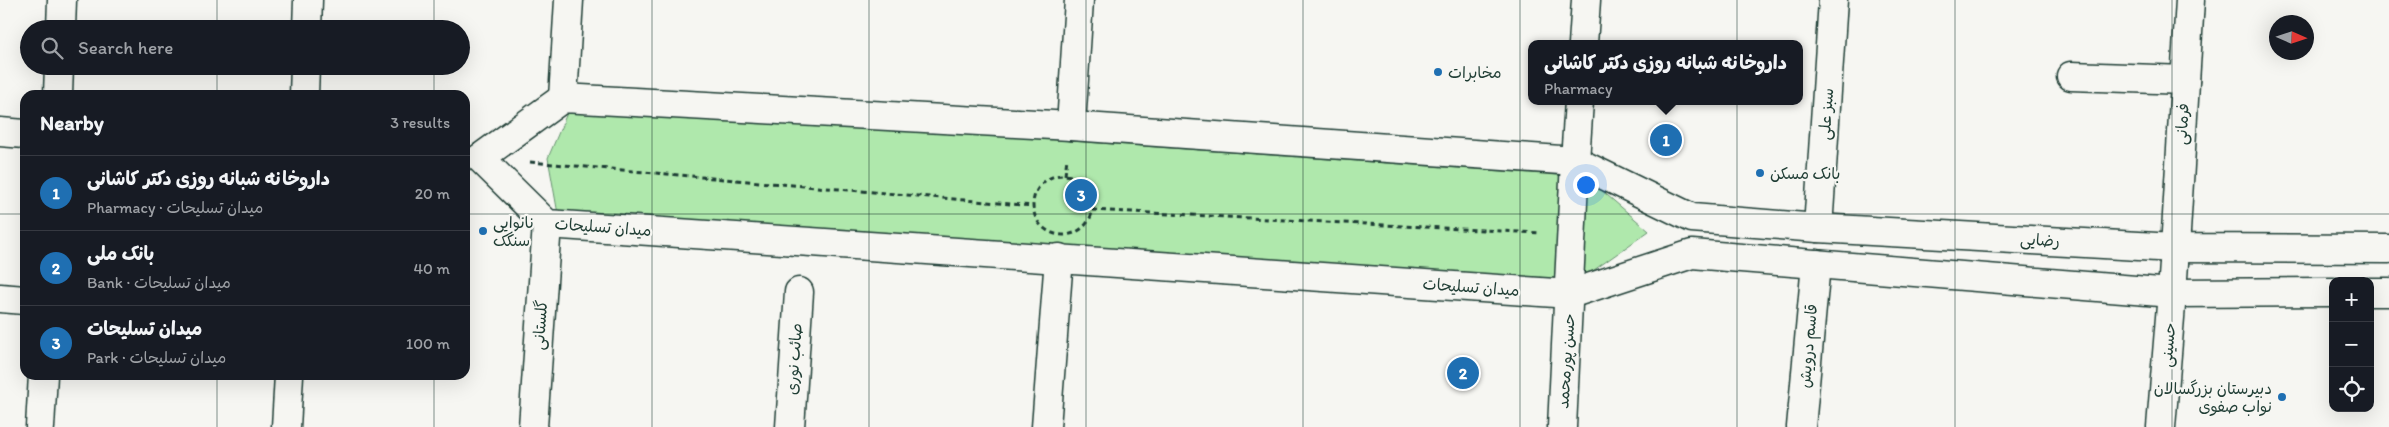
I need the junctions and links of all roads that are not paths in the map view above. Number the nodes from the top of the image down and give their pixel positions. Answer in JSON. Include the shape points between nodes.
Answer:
{"nodes":[{"id":1,"x":62,"y":0,"type":"edge"},
{"id":2,"x":308,"y":0,"type":"edge"},
{"id":3,"x":569,"y":0,"type":"edge"},
{"id":4,"x":1079,"y":0,"type":"edge"},
{"id":5,"x":1586,"y":0,"type":"edge"},
{"id":6,"x":1833,"y":0,"type":"edge"},
{"id":7,"x":2190,"y":0,"type":"edge"},
{"id":8,"x":61,"y":20,"type":"edge"},
{"id":9,"x":307,"y":20,"type":"edge"},
{"id":10,"x":1583,"y":40,"type":"edge"},
{"id":11,"x":59,"y":75,"type":"edge"},
{"id":12,"x":305,"y":75,"type":"edge"},
{"id":13,"x":2071,"y":76,"type":"dead end"},
{"id":14,"x":2185,"y":80,"type":"junction"},
{"id":15,"x":58,"y":90,"type":"edge"},
{"id":16,"x":304,"y":90,"type":"edge"},
{"id":17,"x":563,"y":98,"type":"junction"},
{"id":18,"x":1580,"y":105,"type":"edge"},
{"id":19,"x":1071,"y":126,"type":"junction"},
{"id":20,"x":0,"y":132,"type":"edge"},
{"id":21,"x":20,"y":134,"type":"edge"},
{"id":22,"x":473,"y":158,"type":"edge"},
{"id":23,"x":1576,"y":161,"type":"junction"},
{"id":24,"x":547,"y":224,"type":"junction"},
{"id":25,"x":1818,"y":228,"type":"junction"},
{"id":26,"x":2175,"y":248,"type":"junction"},
{"id":27,"x":2389,"y":249,"type":"edge"},
{"id":28,"x":1059,"y":258,"type":"junction"},
{"id":29,"x":1816,"y":264,"type":"junction"},
{"id":30,"x":799,"y":292,"type":"dead end"},
{"id":31,"x":2172,"y":292,"type":"junction"},
{"id":32,"x":2329,"y":292,"type":"edge"},
{"id":33,"x":2374,"y":292,"type":"edge"},
{"id":34,"x":2389,"y":292,"type":"edge"},
{"id":35,"x":1570,"y":294,"type":"junction"},
{"id":36,"x":0,"y":298,"type":"edge"},
{"id":37,"x":20,"y":300,"type":"edge"},
{"id":38,"x":43,"y":380,"type":"edge"},
{"id":39,"x":289,"y":380,"type":"edge"},
{"id":40,"x":40,"y":427,"type":"edge"},
{"id":41,"x":286,"y":427,"type":"edge"},
{"id":42,"x":533,"y":427,"type":"edge"},
{"id":43,"x":790,"y":427,"type":"edge"},
{"id":44,"x":1046,"y":427,"type":"edge"},
{"id":45,"x":1562,"y":427,"type":"edge"},
{"id":46,"x":1801,"y":427,"type":"edge"},
{"id":47,"x":2162,"y":427,"type":"edge"}],
"edges":[{"from":1,"to":8,"type":"street"},
{"from":2,"to":9,"type":"street"},
{"from":3,"to":17,"type":"street"},
{"from":4,"to":19,"type":"street"},
{"from":5,"to":10,"type":"street"},
{"from":6,"to":25,"type":"street","name":"سبز علی"},
{"from":7,"to":14,"type":"street","name":"فرمانی"},
{"from":11,"to":15,"type":"street"},
{"from":12,"to":16,"type":"street"},
{"from":13,"to":14,"type":"street"},
{"from":14,"to":26,"type":"street","name":"فرمانی"},
{"from":17,"to":19,"type":"street"},
{"from":17,"to":22,"type":"street","name":"میدان تسلیحات"},
{"from":18,"to":23,"type":"street","name":"حسن پورمحمد"},
{"from":19,"to":23,"type":"street"},
{"from":20,"to":21,"type":"street"},
{"from":22,"to":24,"type":"street","name":"میدان تسلیحات"},
{"from":23,"to":25,"type":"street","name":"رضایی","via":[[1692,218]]},
{"from":23,"to":35,"type":"street","name":"حسن پورمحمد"},
{"from":24,"to":28,"type":"street","name":"میدان تسلیحات"},
{"from":24,"to":42,"type":"street","name":"گلستانی"},
{"from":25,"to":26,"type":"street","name":"رضایی"},
{"from":25,"to":29,"type":"street","name":"سبز علی"},
{"from":26,"to":27,"type":"street","name":"رضایی"},
{"from":26,"to":31,"type":"street","name":"فرمانی"},
{"from":28,"to":35,"type":"street","name":"میدان تسلیحات"},
{"from":28,"to":44,"type":"street"},
{"from":29,"to":31,"type":"street"},
{"from":29,"to":35,"type":"street","name":"میدان تسلیحات","via":[[1692,254]]},
{"from":29,"to":46,"type":"street","name":"قاسم درویش"},
{"from":30,"to":43,"type":"street","name":"صائب نوری"},
{"from":31,"to":32,"type":"street"},
{"from":31,"to":47,"type":"street","name":"حسینی"},
{"from":33,"to":34,"type":"street"},
{"from":35,"to":45,"type":"street","name":"حسن پورمحمد"},
{"from":36,"to":37,"type":"street"},
{"from":38,"to":40,"type":"street"},
{"from":39,"to":41,"type":"street"}]}
